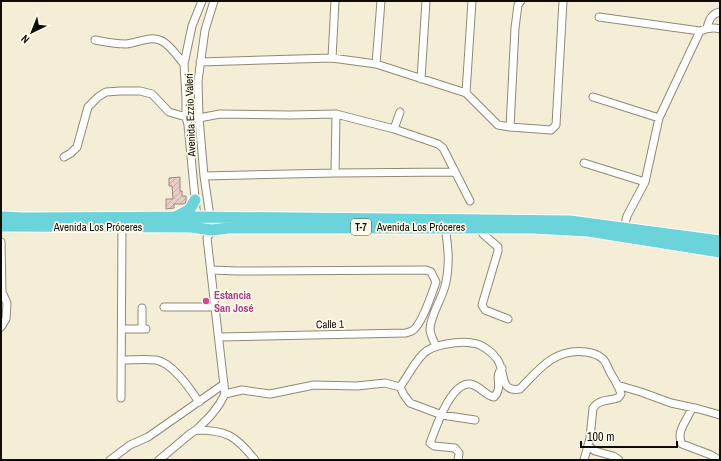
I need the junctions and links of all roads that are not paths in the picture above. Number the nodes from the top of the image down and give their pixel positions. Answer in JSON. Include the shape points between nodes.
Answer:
{"nodes":[{"id":1,"x":202,"y":1,"type":"edge"},
{"id":2,"x":214,"y":1,"type":"edge"},
{"id":3,"x":335,"y":1,"type":"edge"},
{"id":4,"x":381,"y":1,"type":"edge"},
{"id":5,"x":426,"y":1,"type":"edge"},
{"id":6,"x":472,"y":1,"type":"edge"},
{"id":7,"x":521,"y":1,"type":"edge"},
{"id":8,"x":562,"y":1,"type":"edge"},
{"id":9,"x":720,"y":12,"type":"edge"},
{"id":10,"x":599,"y":17,"type":"dead end"},
{"id":11,"x":720,"y":29,"type":"edge"},
{"id":12,"x":704,"y":30,"type":"junction"},
{"id":13,"x":94,"y":40,"type":"dead end"},
{"id":14,"x":332,"y":58,"type":"junction"},
{"id":15,"x":200,"y":62,"type":"junction"},
{"id":16,"x":184,"y":64,"type":"junction"},
{"id":17,"x":376,"y":64,"type":"junction"},
{"id":18,"x":422,"y":79,"type":"junction"},
{"id":19,"x":466,"y":93,"type":"junction"},
{"id":20,"x":593,"y":97,"type":"dead end"},
{"id":21,"x":400,"y":112,"type":"dead end"},
{"id":22,"x":336,"y":114,"type":"junction"},
{"id":23,"x":186,"y":117,"type":"junction"},
{"id":24,"x":199,"y":118,"type":"junction"},
{"id":25,"x":659,"y":118,"type":"junction"},
{"id":26,"x":510,"y":128,"type":"junction"},
{"id":27,"x":394,"y":130,"type":"junction"},
{"id":28,"x":64,"y":157,"type":"dead end"},
{"id":29,"x":584,"y":163,"type":"dead end"},
{"id":30,"x":454,"y":172,"type":"junction"},
{"id":31,"x":335,"y":173,"type":"junction"},
{"id":32,"x":204,"y":176,"type":"junction"},
{"id":33,"x":645,"y":182,"type":"junction"},
{"id":34,"x":195,"y":200,"type":"junction"},
{"id":35,"x":470,"y":202,"type":"dead end"},
{"id":36,"x":1,"y":217,"type":"edge"},
{"id":37,"x":174,"y":217,"type":"junction"},
{"id":38,"x":210,"y":218,"type":"junction"},
{"id":39,"x":198,"y":222,"type":"junction"},
{"id":40,"x":1,"y":226,"type":"edge"},
{"id":41,"x":122,"y":227,"type":"junction"},
{"id":42,"x":445,"y":227,"type":"junction"},
{"id":43,"x":480,"y":227,"type":"junction"},
{"id":44,"x":624,"y":228,"type":"junction"},
{"id":45,"x":210,"y":234,"type":"junction"},
{"id":46,"x":720,"y":241,"type":"edge"},
{"id":47,"x":1,"y":242,"type":"edge"},
{"id":48,"x":720,"y":252,"type":"edge"},
{"id":49,"x":211,"y":270,"type":"junction"},
{"id":50,"x":2,"y":293,"type":"edge"},
{"id":51,"x":164,"y":307,"type":"dead end"},
{"id":52,"x":216,"y":307,"type":"junction"},
{"id":53,"x":142,"y":308,"type":"dead end"},
{"id":54,"x":508,"y":319,"type":"dead end"},
{"id":55,"x":1,"y":327,"type":"edge"},
{"id":56,"x":122,"y":329,"type":"junction"},
{"id":57,"x":219,"y":337,"type":"junction"},
{"id":58,"x":436,"y":346,"type":"junction"},
{"id":59,"x":121,"y":360,"type":"junction"},
{"id":60,"x":502,"y":368,"type":"junction"},
{"id":61,"x":224,"y":384,"type":"junction"},
{"id":62,"x":617,"y":385,"type":"junction"},
{"id":63,"x":400,"y":387,"type":"junction"},
{"id":64,"x":225,"y":394,"type":"junction"},
{"id":65,"x":121,"y":398,"type":"dead end"},
{"id":66,"x":199,"y":402,"type":"junction"},
{"id":67,"x":692,"y":408,"type":"junction"},
{"id":68,"x":442,"y":415,"type":"junction"},
{"id":69,"x":720,"y":415,"type":"edge"},
{"id":70,"x":475,"y":420,"type":"dead end"},
{"id":71,"x":196,"y":430,"type":"junction"},
{"id":72,"x":588,"y":446,"type":"junction"},
{"id":73,"x":110,"y":460,"type":"edge"},
{"id":74,"x":159,"y":460,"type":"edge"},
{"id":75,"x":255,"y":460,"type":"edge"},
{"id":76,"x":458,"y":460,"type":"edge"},
{"id":77,"x":584,"y":460,"type":"edge"},
{"id":78,"x":619,"y":460,"type":"edge"},
{"id":79,"x":719,"y":460,"type":"edge"}],
"edges":[{"from":1,"to":16,"type":"street","name":"Avenida Ezzio Valeri","via":[[192,26]]},
{"from":2,"to":15,"type":"street","name":"Avenida Ezzio Valeri","via":[[205,30]]},
{"from":3,"to":14,"type":"street"},
{"from":4,"to":17,"type":"street"},
{"from":5,"to":18,"type":"street"},
{"from":6,"to":19,"type":"street"},
{"from":7,"to":26,"type":"street","via":[[518,5],[515,28]]},
{"from":8,"to":26,"type":"street","via":[[556,125],[550,130]]},
{"from":9,"to":12,"type":"street","via":[[712,15]]},
{"from":10,"to":12,"type":"street"},
{"from":11,"to":12,"type":"street","via":[[715,27]]},
{"from":12,"to":25,"type":"street"},
{"from":13,"to":16,"type":"street","via":[[125,44],[158,40],[164,42]]},
{"from":14,"to":15,"type":"street"},
{"from":14,"to":17,"type":"street"},
{"from":15,"to":24,"type":"street","name":"Avenida Ezzio Valeri"},
{"from":16,"to":23,"type":"street","name":"Avenida Ezzio Valeri"},
{"from":17,"to":18,"type":"street"},
{"from":18,"to":19,"type":"street"},
{"from":19,"to":26,"type":"street","via":[[498,125]]},
{"from":20,"to":25,"type":"street"},
{"from":21,"to":27,"type":"street"},
{"from":22,"to":24,"type":"street","via":[[220,114]]},
{"from":22,"to":27,"type":"street"},
{"from":22,"to":31,"type":"street"},
{"from":23,"to":24,"type":"street"},
{"from":23,"to":28,"type":"street","via":[[169,112],[156,97],[148,93],[106,92],[88,107],[77,147]]},
{"from":23,"to":34,"type":"street","name":"Avenida Ezzio Valeri"},
{"from":24,"to":32,"type":"street","name":"Avenida Ezzio Valeri"},
{"from":25,"to":33,"type":"street"},
{"from":27,"to":30,"type":"street","via":[[441,146]]},
{"from":29,"to":33,"type":"street"},
{"from":30,"to":31,"type":"street"},
{"from":30,"to":35,"type":"street"},
{"from":31,"to":32,"type":"street"},
{"from":32,"to":38,"type":"street","name":"Avenida Ezzio Valeri"},
{"from":33,"to":44,"type":"street","via":[[627,216]]},
{"from":34,"to":37,"type":"highway","via":[[186,211]]},
{"from":34,"to":39,"type":"street","name":"Avenida Ezzio Valeri"},
{"from":36,"to":37,"type":"highway","name":"Avenida Los Próceres","number":"T-7"},
{"from":37,"to":39,"type":"highway","name":"Avenida Los Próceres","number":"T-7"},
{"from":38,"to":39,"type":"highway","name":"Avenida Los Próceres","number":"T-7"},
{"from":38,"to":44,"type":"highway","name":"Avenida Los Próceres","number":"T-7","via":[[570,221]]},
{"from":38,"to":45,"type":"street","name":"Avenida Ezzio Valeri"},
{"from":39,"to":41,"type":"highway","name":"Avenida Los Próceres","number":"T-7"},
{"from":39,"to":45,"type":"highway","name":"Avenida Los Próceres","number":"T-7"},
{"from":40,"to":41,"type":"highway","name":"Avenida Los Próceres","number":"T-7"},
{"from":41,"to":56,"type":"street"},
{"from":42,"to":43,"type":"highway","name":"Avenida Los Próceres","number":"T-7"},
{"from":42,"to":45,"type":"highway","name":"Avenida Los Próceres","number":"T-7","via":[[236,228]]},
{"from":42,"to":58,"type":"street","via":[[449,256],[448,272],[430,330]]},
{"from":43,"to":48,"type":"highway","name":"Avenida Los Próceres","number":"T-7","via":[[588,231]]},
{"from":43,"to":54,"type":"street","via":[[483,234],[498,247],[482,305],[485,310]]},
{"from":44,"to":46,"type":"highway","name":"Avenida Los Próceres","number":"T-7"},
{"from":45,"to":49,"type":"street","name":"Avenida Ezzio Valeri"},
{"from":47,"to":50,"type":"street"},
{"from":49,"to":52,"type":"street","name":"Avenida Ezzio Valeri"},
{"from":49,"to":57,"type":"street","name":"Calle 1","via":[[426,270],[436,282],[417,326],[406,333]]},
{"from":50,"to":55,"type":"street","via":[[7,303],[6,319]]},
{"from":51,"to":52,"type":"street"},
{"from":52,"to":57,"type":"street","name":"Avenida Ezzio Valeri"},
{"from":53,"to":56,"type":"street","via":[[144,329]]},
{"from":56,"to":59,"type":"street"},
{"from":57,"to":61,"type":"street","name":"Avenida Ezzio Valeri"},
{"from":58,"to":60,"type":"street","via":[[474,343],[491,352]]},
{"from":58,"to":63,"type":"street","via":[[423,353]]},
{"from":59,"to":65,"type":"street"},
{"from":59,"to":66,"type":"street","via":[[158,360],[175,372]]},
{"from":60,"to":62,"type":"street","via":[[505,384],[515,390],[520,389],[545,364],[560,354],[584,352],[597,354],[603,359]]},
{"from":60,"to":68,"type":"street","via":[[498,374],[498,392],[494,397],[481,388],[466,384],[448,400]]},
{"from":61,"to":64,"type":"street","name":"Avenida Ezzio Valeri"},
{"from":61,"to":66,"type":"street"},
{"from":62,"to":67,"type":"street","via":[[671,404]]},
{"from":62,"to":72,"type":"street","via":[[620,397],[600,402],[593,408]]},
{"from":63,"to":64,"type":"street","via":[[384,383],[358,386],[314,385],[270,394],[242,390]]},
{"from":63,"to":68,"type":"street","via":[[410,402]]},
{"from":64,"to":71,"type":"street","via":[[209,419]]},
{"from":66,"to":73,"type":"street"},
{"from":67,"to":69,"type":"street"},
{"from":67,"to":79,"type":"street","via":[[679,435],[680,442]]},
{"from":68,"to":70,"type":"street"},
{"from":68,"to":76,"type":"street","via":[[430,443],[434,446],[455,448],[459,453]]},
{"from":71,"to":74,"type":"street"},
{"from":71,"to":75,"type":"street","via":[[229,435],[244,446]]},
{"from":72,"to":77,"type":"street"},
{"from":72,"to":78,"type":"street","via":[[596,452]]}]}
